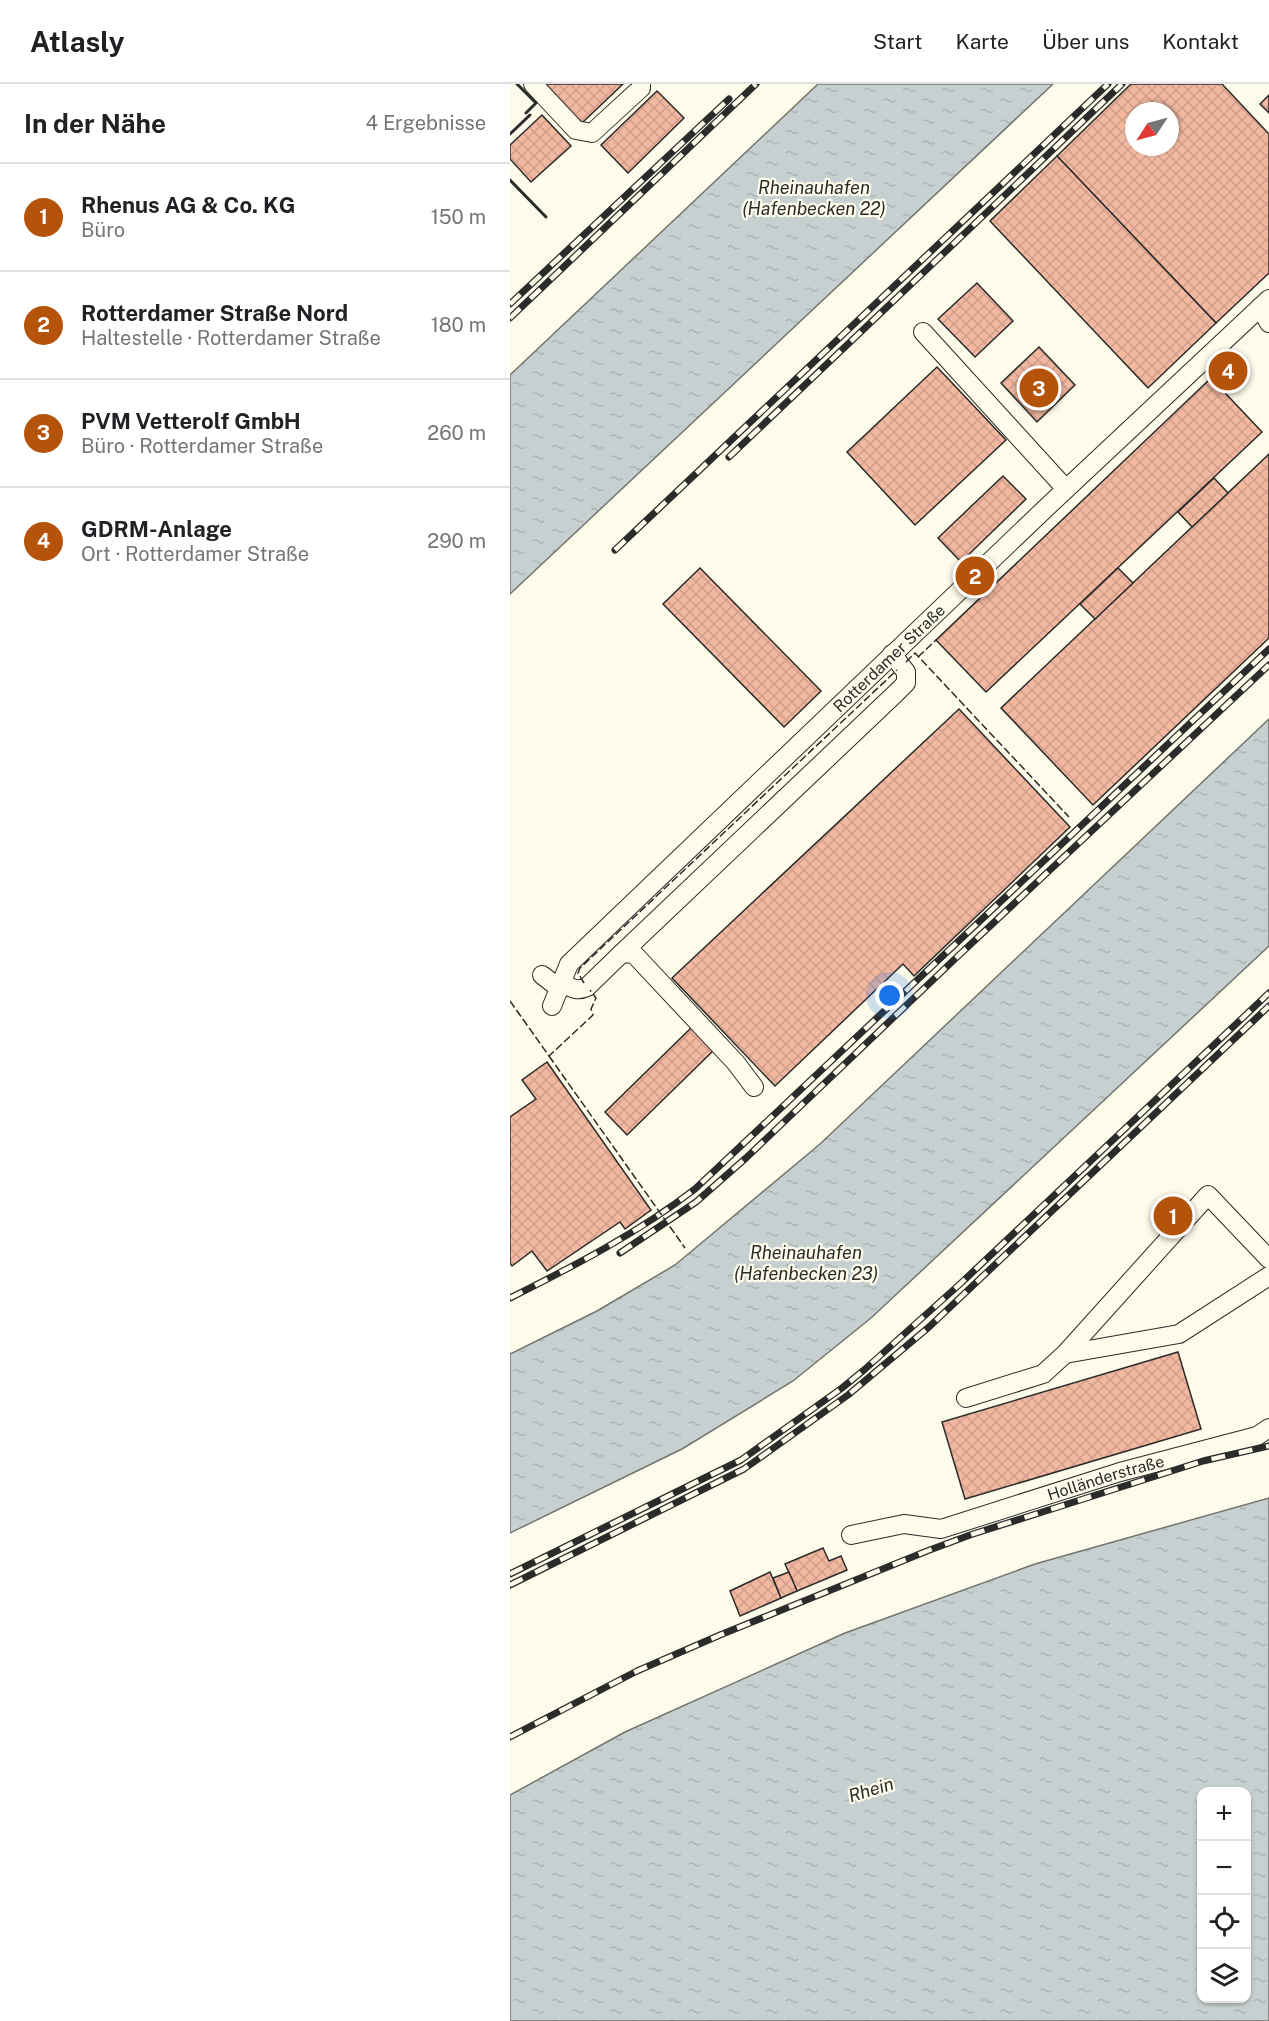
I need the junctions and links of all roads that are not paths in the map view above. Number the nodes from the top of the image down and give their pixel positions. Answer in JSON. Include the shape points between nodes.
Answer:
{"nodes":[{"id":1,"x":533,"y":84,"type":"edge"},
{"id":2,"x":641,"y":84,"type":"edge"},
{"id":3,"x":1266,"y":310,"type":"edge"},
{"id":4,"x":922,"y":332,"type":"dead end"},
{"id":5,"x":1066,"y":489,"type":"junction"},
{"id":6,"x":892,"y":654,"type":"junction"},
{"id":7,"x":622,"y":953,"type":"junction"},
{"id":8,"x":542,"y":975,"type":"dead end"},
{"id":9,"x":558,"y":993,"type":"junction"},
{"id":10,"x":754,"y":1087,"type":"dead end"},
{"id":11,"x":1269,"y":1259,"type":"edge"},
{"id":12,"x":1269,"y":1276,"type":"edge"},
{"id":13,"x":1065,"y":1354,"type":"junction"},
{"id":14,"x":966,"y":1398,"type":"dead end"},
{"id":15,"x":1269,"y":1428,"type":"edge"},
{"id":16,"x":851,"y":1535,"type":"dead end"}],
"edges":[{"from":1,"to":2,"type":"street","via":[[576,130],[592,133]]},
{"from":3,"to":5,"type":"street","name":"Rotterdamer Straße"},
{"from":4,"to":5,"type":"street"},
{"from":5,"to":6,"type":"street","name":"Rotterdamer Straße"},
{"from":6,"to":7,"type":"street","via":[[906,672],[906,683]]},
{"from":6,"to":9,"type":"street","name":"Rotterdamer Straße","via":[[569,964]]},
{"from":7,"to":9,"type":"street","via":[[587,987]]},
{"from":7,"to":10,"type":"street","via":[[634,954],[657,977]]},
{"from":8,"to":9,"type":"street"},
{"from":11,"to":13,"type":"street","via":[[1208,1195]]},
{"from":12,"to":13,"type":"street","via":[[1179,1334]]},
{"from":13,"to":14,"type":"street","via":[[1043,1374]]},
{"from":15,"to":16,"type":"street","name":"Holländerstraße","via":[[1257,1436],[1120,1472],[941,1529],[904,1524]]}]}
